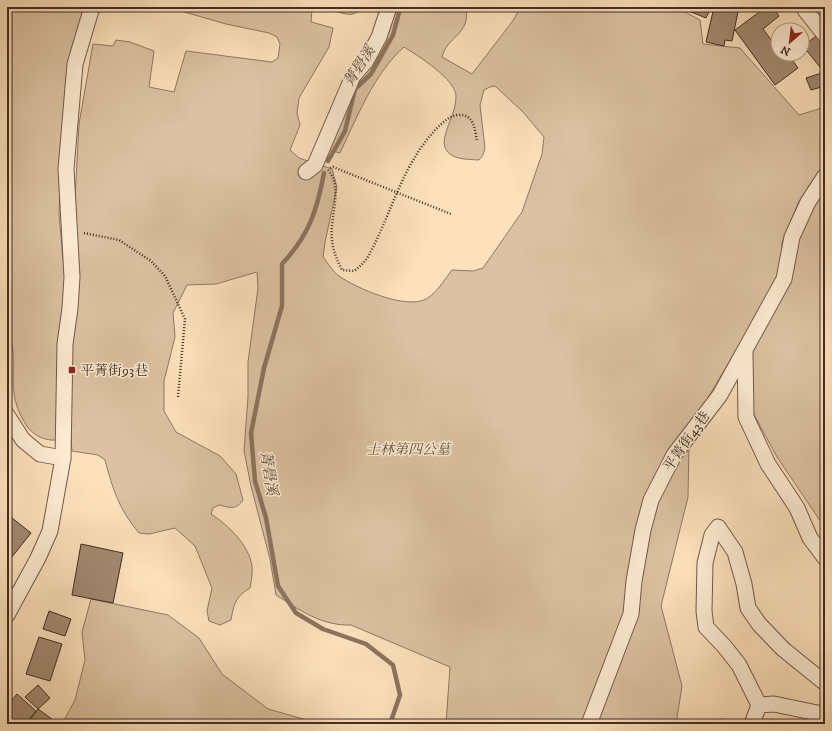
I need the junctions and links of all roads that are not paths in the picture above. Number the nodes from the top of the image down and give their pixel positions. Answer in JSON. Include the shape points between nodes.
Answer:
{"nodes":[{"id":1,"x":92,"y":7,"type":"edge"},
{"id":2,"x":389,"y":7,"type":"edge"},
{"id":3,"x":805,"y":10,"type":"dead end"},
{"id":4,"x":825,"y":35,"type":"edge"},
{"id":5,"x":306,"y":172,"type":"dead end"},
{"id":6,"x":825,"y":176,"type":"edge"},
{"id":7,"x":745,"y":350,"type":"junction"},
{"id":8,"x":7,"y":415,"type":"edge"},
{"id":9,"x":62,"y":458,"type":"junction"},
{"id":10,"x":825,"y":558,"type":"edge"},
{"id":11,"x":7,"y":615,"type":"edge"},
{"id":12,"x":825,"y":683,"type":"edge"},
{"id":13,"x":759,"y":706,"type":"junction"},
{"id":14,"x":825,"y":714,"type":"edge"},
{"id":15,"x":589,"y":724,"type":"edge"},
{"id":16,"x":752,"y":724,"type":"edge"}],
"edges":[{"from":1,"to":9,"type":"street","via":[[75,64],[70,105],[66,169],[72,276],[65,344]]},
{"from":2,"to":5,"type":"street","via":[[379,37],[366,61],[354,76],[315,165]]},
{"from":3,"to":4,"type":"street"},
{"from":6,"to":7,"type":"street","name":"平菁街43巷","via":[[808,202],[792,237],[784,279]]},
{"from":7,"to":10,"type":"street","via":[[746,417],[768,464],[796,508],[810,538]]},
{"from":7,"to":15,"type":"street","name":"平菁街43巷","via":[[720,395],[674,455],[651,500],[635,574],[631,614]]},
{"from":8,"to":9,"type":"street","via":[[23,440],[40,454]]},
{"from":9,"to":11,"type":"street","via":[[50,531]]},
{"from":12,"to":13,"type":"street","via":[[783,649],[759,624],[748,608],[735,552],[718,527],[712,535],[705,563],[706,627],[739,666]]},
{"from":13,"to":14,"type":"street","via":[[774,704]]},
{"from":13,"to":16,"type":"street"}]}
